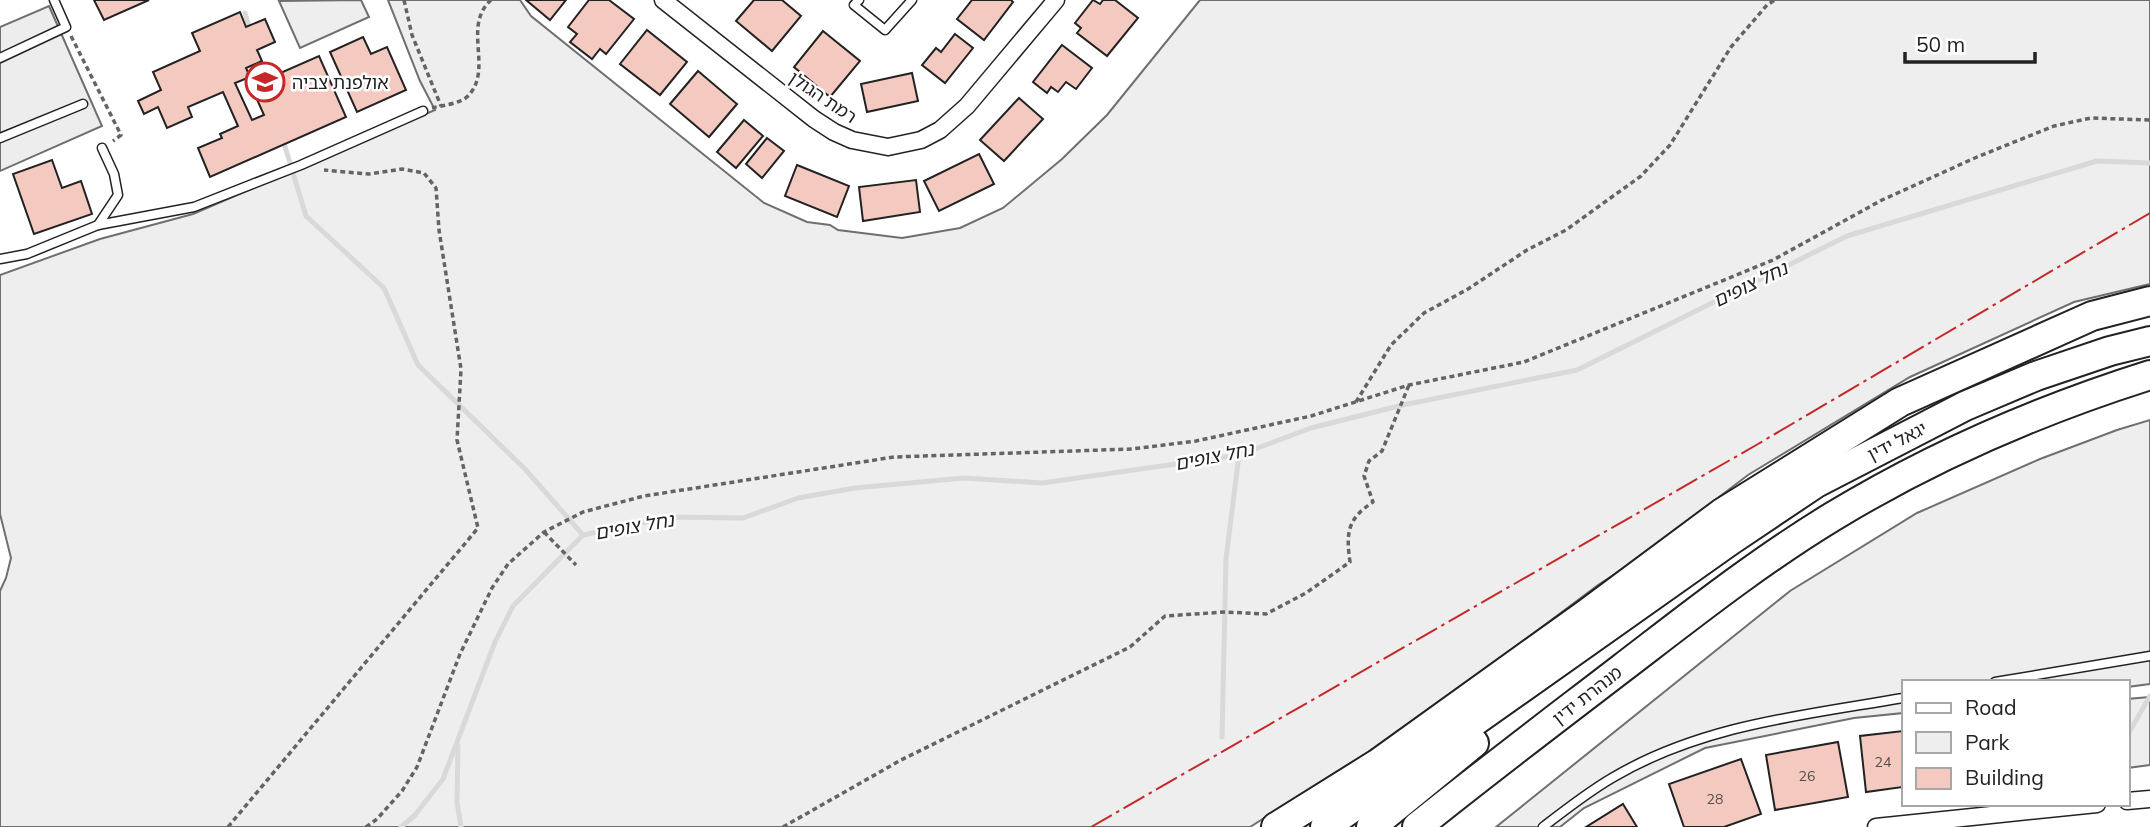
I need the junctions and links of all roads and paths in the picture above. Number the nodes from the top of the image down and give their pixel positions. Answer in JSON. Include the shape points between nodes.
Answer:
{"nodes":[{"id":1,"x":54,"y":0,"type":"edge"},
{"id":2,"x":404,"y":0,"type":"edge"},
{"id":3,"x":491,"y":0,"type":"edge"},
{"id":4,"x":663,"y":0,"type":"edge"},
{"id":5,"x":859,"y":0,"type":"edge"},
{"id":6,"x":912,"y":0,"type":"edge"},
{"id":7,"x":1056,"y":0,"type":"edge"},
{"id":8,"x":1775,"y":0,"type":"edge"},
{"id":9,"x":66,"y":27,"type":"junction"},
{"id":10,"x":0,"y":58,"type":"edge"},
{"id":11,"x":83,"y":104,"type":"dead end"},
{"id":12,"x":441,"y":106,"type":"junction"},
{"id":13,"x":423,"y":111,"type":"joint"},
{"id":14,"x":2150,"y":120,"type":"edge"},
{"id":15,"x":0,"y":138,"type":"edge"},
{"id":16,"x":102,"y":148,"type":"joint"},
{"id":17,"x":301,"y":165,"type":"junction"},
{"id":18,"x":97,"y":225,"type":"junction"},
{"id":19,"x":0,"y":259,"type":"edge"},
{"id":20,"x":2150,"y":301,"type":"edge"},
{"id":21,"x":2150,"y":341,"type":"edge"},
{"id":22,"x":2150,"y":375,"type":"edge"},
{"id":23,"x":1409,"y":385,"type":"junction"},
{"id":24,"x":1356,"y":401,"type":"junction"},
{"id":25,"x":544,"y":532,"type":"junction"},
{"id":26,"x":1758,"y":564,"type":"junction"},
{"id":27,"x":576,"y":565,"type":"dead end"},
{"id":28,"x":1667,"y":587,"type":"junction"},
{"id":29,"x":2150,"y":656,"type":"edge"},
{"id":30,"x":2006,"y":680,"type":"edge"},
{"id":31,"x":1902,"y":698,"type":"edge"},
{"id":32,"x":2150,"y":799,"type":"edge"},
{"id":33,"x":2129,"y":801,"type":"edge"},
{"id":34,"x":2078,"y":806,"type":"edge"},
{"id":35,"x":228,"y":827,"type":"edge"},
{"id":36,"x":366,"y":827,"type":"edge"},
{"id":37,"x":783,"y":827,"type":"edge"},
{"id":38,"x":1276,"y":827,"type":"edge"},
{"id":39,"x":1325,"y":827,"type":"edge"},
{"id":40,"x":1371,"y":827,"type":"edge"},
{"id":41,"x":1417,"y":827,"type":"edge"},
{"id":42,"x":1444,"y":827,"type":"edge"},
{"id":43,"x":1543,"y":827,"type":"edge"},
{"id":44,"x":1875,"y":827,"type":"edge"}],
"edges":[{"from":1,"to":9,"type":"lane"},
{"from":2,"to":12,"type":"path","via":[[412,35]]},
{"from":3,"to":12,"type":"path","via":[[482,8],[478,23],[480,61],[469,95]]},
{"from":4,"to":7,"type":"street","name":"רמת הגולן","via":[[834,132],[888,147],[921,140],[953,120]]},
{"from":5,"to":6,"type":"lane","via":[[854,5],[886,30]]},
{"from":8,"to":24,"type":"path","via":[[1731,47],[1670,145],[1641,176],[1566,230],[1424,313],[1391,345]]},
{"from":9,"to":10,"type":"lane"},
{"from":9,"to":16,"type":"path","via":[[121,135]]},
{"from":11,"to":15,"type":"lane"},
{"from":12,"to":13,"type":"path"},
{"from":13,"to":17,"type":"lane"},
{"from":14,"to":23,"type":"path","via":[[2091,118],[2054,126],[1882,200],[1773,260],[1524,362]]},
{"from":16,"to":18,"type":"lane","via":[[114,173],[117,195]]},
{"from":17,"to":18,"type":"lane","via":[[194,207]]},
{"from":17,"to":35,"type":"path","via":[[369,174],[402,169],[424,173],[436,188],[460,369],[457,440],[478,528]]},
{"from":18,"to":19,"type":"lane","via":[[27,254]]},
{"from":20,"to":38,"type":"highway","via":[[2092,316],[1899,401],[1723,513],[1377,764]]},
{"from":21,"to":28,"type":"highway","name":"יגאל ידין","via":[[2036,376],[1898,440],[1816,483]]},
{"from":22,"to":26,"type":"highway","name":"יגאל ידין","via":[[2018,423],[1918,469]]},
{"from":23,"to":24,"type":"path"},
{"from":23,"to":37,"type":"path","via":[[1382,451],[1370,461],[1364,477],[1373,502],[1358,512],[1352,523],[1347,539],[1350,562],[1266,614],[1165,616],[1130,647],[901,760]]},
{"from":24,"to":25,"type":"path","via":[[1311,416],[1196,441],[1132,449],[894,457],[645,496],[583,512]]},
{"from":25,"to":27,"type":"path"},
{"from":25,"to":36,"type":"path","via":[[492,587],[460,654],[417,767],[402,791]]},
{"from":26,"to":41,"type":"highway","name":"מנהרת ידין"},
{"from":26,"to":42,"type":"highway"},
{"from":28,"to":39,"type":"highway"},
{"from":28,"to":40,"type":"highway","name":"מנהרת ידין"},
{"from":29,"to":30,"type":"lane"},
{"from":31,"to":43,"type":"lane","via":[[1710,735],[1613,777]]},
{"from":32,"to":33,"type":"street"},
{"from":34,"to":44,"type":"street"}]}
